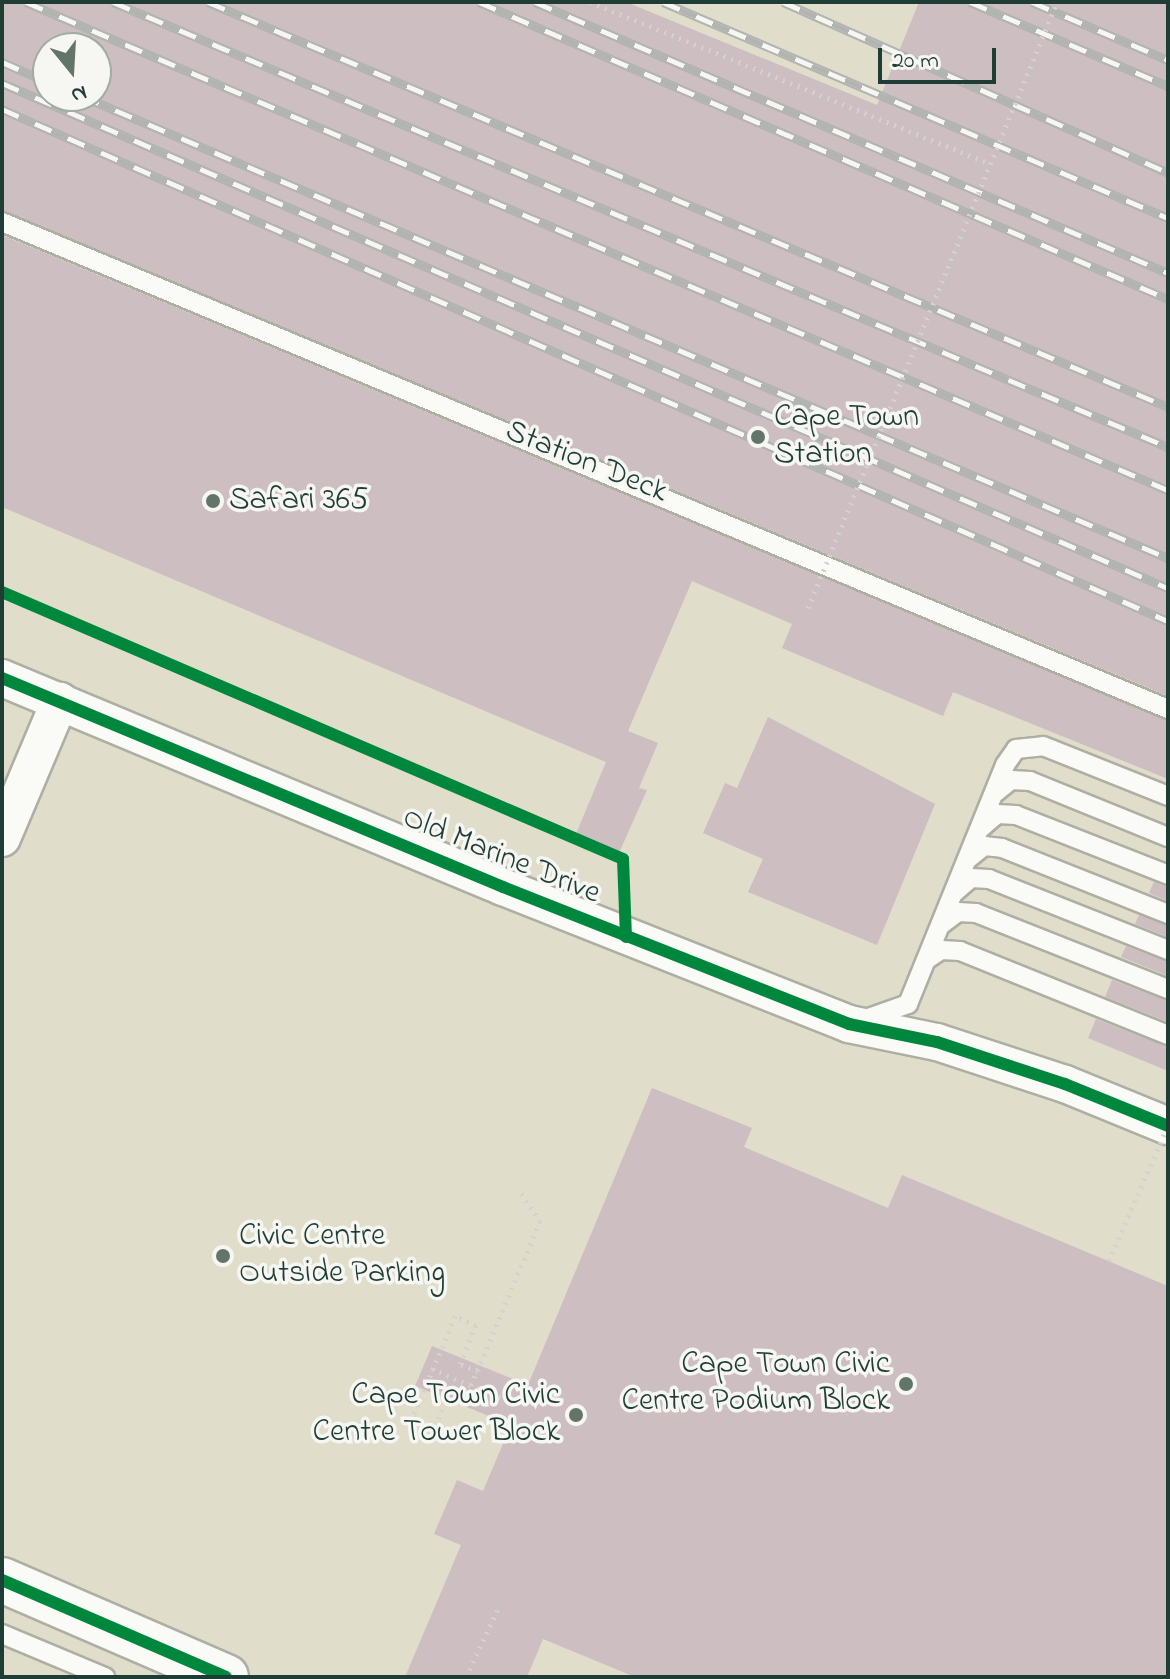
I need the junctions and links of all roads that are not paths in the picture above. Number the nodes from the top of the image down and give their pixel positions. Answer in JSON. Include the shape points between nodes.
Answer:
{"nodes":[{"id":1,"x":2,"y":222,"type":"edge"},
{"id":2,"x":4,"y":683,"type":"edge"},
{"id":3,"x":60,"y":701,"type":"junction"},
{"id":4,"x":1168,"y":709,"type":"edge"},
{"id":5,"x":1168,"y":796,"type":"edge"},
{"id":6,"x":991,"y":800,"type":"junction"},
{"id":7,"x":978,"y":834,"type":"junction"},
{"id":8,"x":1168,"y":837,"type":"edge"},
{"id":9,"x":2,"y":838,"type":"edge"},
{"id":10,"x":964,"y":866,"type":"junction"},
{"id":11,"x":1168,"y":875,"type":"edge"},
{"id":12,"x":951,"y":898,"type":"junction"},
{"id":13,"x":1168,"y":914,"type":"edge"},
{"id":14,"x":938,"y":932,"type":"junction"},
{"id":15,"x":1168,"y":950,"type":"edge"},
{"id":16,"x":926,"y":960,"type":"junction"},
{"id":17,"x":1168,"y":989,"type":"edge"},
{"id":18,"x":849,"y":1024,"type":"junction"},
{"id":19,"x":1168,"y":1035,"type":"edge"},
{"id":20,"x":1168,"y":1125,"type":"edge"},
{"id":21,"x":2,"y":1580,"type":"edge"},
{"id":22,"x":2,"y":1634,"type":"edge"},
{"id":23,"x":105,"y":1677,"type":"edge"},
{"id":24,"x":226,"y":1677,"type":"edge"}],
"edges":[{"from":1,"to":4,"type":"lane","name":"Station Deck"},
{"from":2,"to":3,"type":"street","name":"Old Marine Drive"},
{"from":3,"to":9,"type":"street"},
{"from":3,"to":18,"type":"street","name":"Old Marine Drive","via":[[503,887]]},
{"from":5,"to":6,"type":"lane","via":[[1032,744],[1010,755]]},
{"from":6,"to":7,"type":"lane"},
{"from":6,"to":8,"type":"lane","via":[[1002,784],[1030,781]]},
{"from":7,"to":10,"type":"lane"},
{"from":7,"to":11,"type":"lane","via":[[989,818],[1016,815]]},
{"from":10,"to":12,"type":"lane"},
{"from":10,"to":13,"type":"lane","via":[[984,846],[1002,848]]},
{"from":12,"to":14,"type":"lane"},
{"from":12,"to":15,"type":"lane","via":[[962,882],[989,879]]},
{"from":14,"to":16,"type":"lane"},
{"from":14,"to":17,"type":"lane","via":[[949,915],[976,913]]},
{"from":16,"to":18,"type":"lane","via":[[908,1004]]},
{"from":16,"to":19,"type":"lane","via":[[941,950],[960,951]]},
{"from":18,"to":20,"type":"street","name":"Old Marine Drive","via":[[937,1042]]},
{"from":21,"to":24,"type":"street"},
{"from":22,"to":23,"type":"lane"}]}
